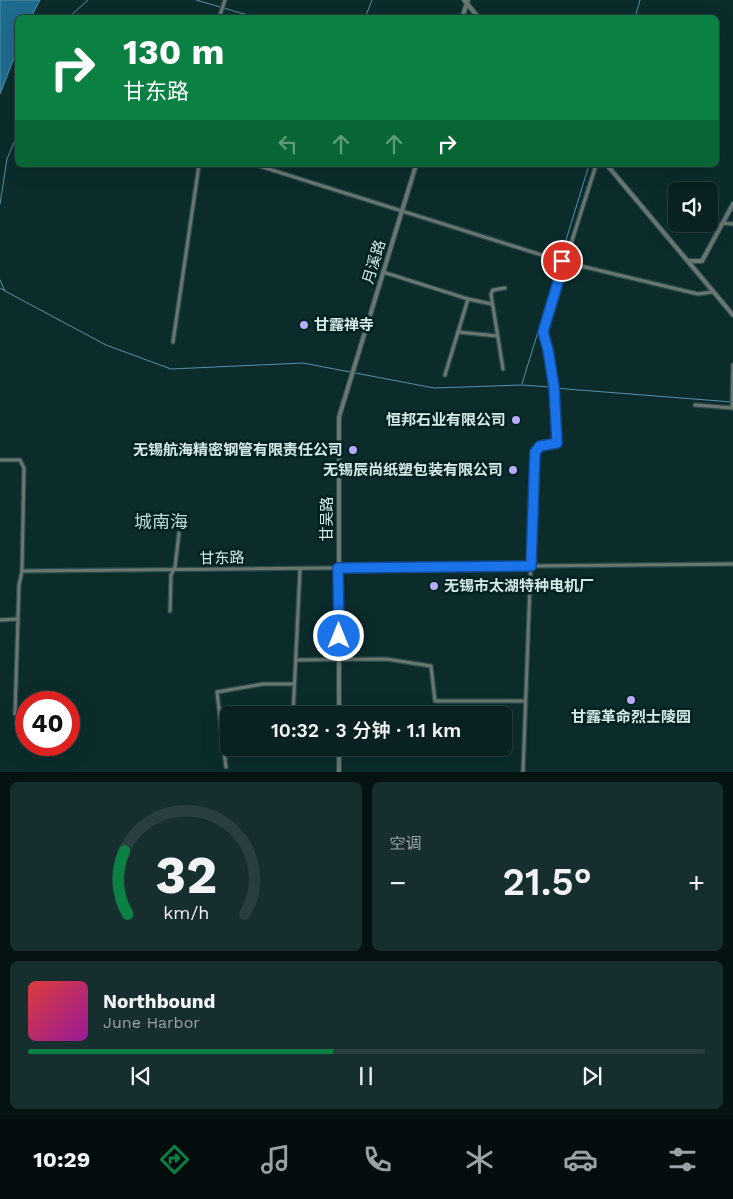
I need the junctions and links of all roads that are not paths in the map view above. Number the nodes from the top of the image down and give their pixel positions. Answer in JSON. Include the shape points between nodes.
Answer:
{"nodes":[{"id":1,"x":225,"y":0,"type":"edge"},
{"id":2,"x":466,"y":1,"type":"edge"},
{"id":3,"x":220,"y":15,"type":"edge"},
{"id":4,"x":463,"y":15,"type":"edge"},
{"id":5,"x":477,"y":15,"type":"edge"},
{"id":6,"x":199,"y":167,"type":"edge"},
{"id":7,"x":262,"y":167,"type":"edge"},
{"id":8,"x":415,"y":167,"type":"edge"},
{"id":9,"x":595,"y":167,"type":"edge"},
{"id":10,"x":609,"y":167,"type":"edge"},
{"id":11,"x":733,"y":204,"type":"edge"},
{"id":12,"x":402,"y":210,"type":"junction"},
{"id":13,"x":723,"y":222,"type":"junction"},
{"id":14,"x":733,"y":224,"type":"edge"},
{"id":15,"x":563,"y":261,"type":"junction"},
{"id":16,"x":688,"y":261,"type":"junction"},
{"id":17,"x":382,"y":272,"type":"junction"},
{"id":18,"x":504,"y":288,"type":"dead end"},
{"id":19,"x":713,"y":292,"type":"junction"},
{"id":20,"x":468,"y":299,"type":"junction"},
{"id":21,"x":492,"y":304,"type":"junction"},
{"id":22,"x":733,"y":314,"type":"edge"},
{"id":23,"x":458,"y":332,"type":"junction"},
{"id":24,"x":498,"y":336,"type":"junction"},
{"id":25,"x":173,"y":342,"type":"dead end"},
{"id":26,"x":733,"y":365,"type":"edge"},
{"id":27,"x":503,"y":369,"type":"dead end"},
{"id":28,"x":445,"y":375,"type":"dead end"},
{"id":29,"x":351,"y":385,"type":"joint"},
{"id":30,"x":732,"y":399,"type":"edge"},
{"id":31,"x":694,"y":405,"type":"dead end"},
{"id":32,"x":733,"y":407,"type":"edge"},
{"id":33,"x":0,"y":460,"type":"edge"},
{"id":34,"x":179,"y":533,"type":"dead end"},
{"id":35,"x":733,"y":564,"type":"edge"},
{"id":36,"x":531,"y":566,"type":"junction"},
{"id":37,"x":338,"y":568,"type":"junction"},
{"id":38,"x":22,"y":570,"type":"junction"},
{"id":39,"x":173,"y":570,"type":"junction"},
{"id":40,"x":300,"y":570,"type":"junction"},
{"id":41,"x":170,"y":611,"type":"dead end"},
{"id":42,"x":18,"y":619,"type":"junction"},
{"id":43,"x":0,"y":620,"type":"edge"},
{"id":44,"x":339,"y":659,"type":"junction"},
{"id":45,"x":296,"y":660,"type":"junction"},
{"id":46,"x":294,"y":684,"type":"junction"},
{"id":47,"x":525,"y":701,"type":"junction"},
{"id":48,"x":293,"y":706,"type":"edge"},
{"id":49,"x":339,"y":706,"type":"edge"},
{"id":50,"x":220,"y":711,"type":"edge"},
{"id":51,"x":14,"y":714,"type":"dead end"},
{"id":52,"x":225,"y":756,"type":"edge"},
{"id":53,"x":339,"y":756,"type":"edge"},
{"id":54,"x":226,"y":767,"type":"dead end"},
{"id":55,"x":339,"y":772,"type":"edge"},
{"id":56,"x":523,"y":772,"type":"edge"}],
"edges":[{"from":1,"to":3,"type":"street"},
{"from":2,"to":4,"type":"street"},
{"from":2,"to":5,"type":"street"},
{"from":6,"to":25,"type":"street"},
{"from":7,"to":12,"type":"street"},
{"from":8,"to":12,"type":"street","name":"月溪路"},
{"from":9,"to":15,"type":"street"},
{"from":10,"to":16,"type":"street"},
{"from":11,"to":13,"type":"street"},
{"from":12,"to":15,"type":"street"},
{"from":12,"to":17,"type":"street","name":"月溪路"},
{"from":13,"to":14,"type":"street"},
{"from":13,"to":16,"type":"street","via":[[702,261]]},
{"from":15,"to":19,"type":"street","via":[[698,294]]},
{"from":15,"to":36,"type":"street","via":[[543,332],[554,387],[557,443],[540,446],[535,452]]},
{"from":16,"to":19,"type":"street"},
{"from":17,"to":20,"type":"street"},
{"from":17,"to":29,"type":"street","name":"月溪路"},
{"from":18,"to":21,"type":"street","via":[[491,292]]},
{"from":19,"to":22,"type":"street"},
{"from":20,"to":21,"type":"street"},
{"from":20,"to":23,"type":"street"},
{"from":21,"to":24,"type":"street"},
{"from":23,"to":24,"type":"street"},
{"from":23,"to":28,"type":"street"},
{"from":24,"to":27,"type":"street"},
{"from":26,"to":30,"type":"street"},
{"from":29,"to":37,"type":"street","name":"甘吴路","via":[[339,417]]},
{"from":30,"to":32,"type":"street"},
{"from":31,"to":32,"type":"street"},
{"from":33,"to":38,"type":"street","via":[[20,460],[24,468]]},
{"from":34,"to":39,"type":"street"},
{"from":35,"to":36,"type":"street","name":"甘东路"},
{"from":36,"to":37,"type":"street","name":"甘东路"},
{"from":36,"to":47,"type":"street"},
{"from":37,"to":40,"type":"street","name":"甘东路"},
{"from":37,"to":44,"type":"street","name":"甘吴路"},
{"from":38,"to":39,"type":"street","name":"甘东路"},
{"from":38,"to":42,"type":"street"},
{"from":39,"to":40,"type":"street","name":"甘东路"},
{"from":39,"to":41,"type":"street"},
{"from":40,"to":45,"type":"street"},
{"from":42,"to":43,"type":"street"},
{"from":42,"to":51,"type":"street"},
{"from":44,"to":45,"type":"street"},
{"from":44,"to":47,"type":"street","via":[[386,659],[431,666],[435,702]]},
{"from":44,"to":49,"type":"street","name":"甘吴路"},
{"from":45,"to":46,"type":"street"},
{"from":46,"to":48,"type":"street"},
{"from":46,"to":50,"type":"street","via":[[263,684],[217,692]]},
{"from":47,"to":56,"type":"street"},
{"from":52,"to":54,"type":"street"},
{"from":53,"to":55,"type":"street"}]}
